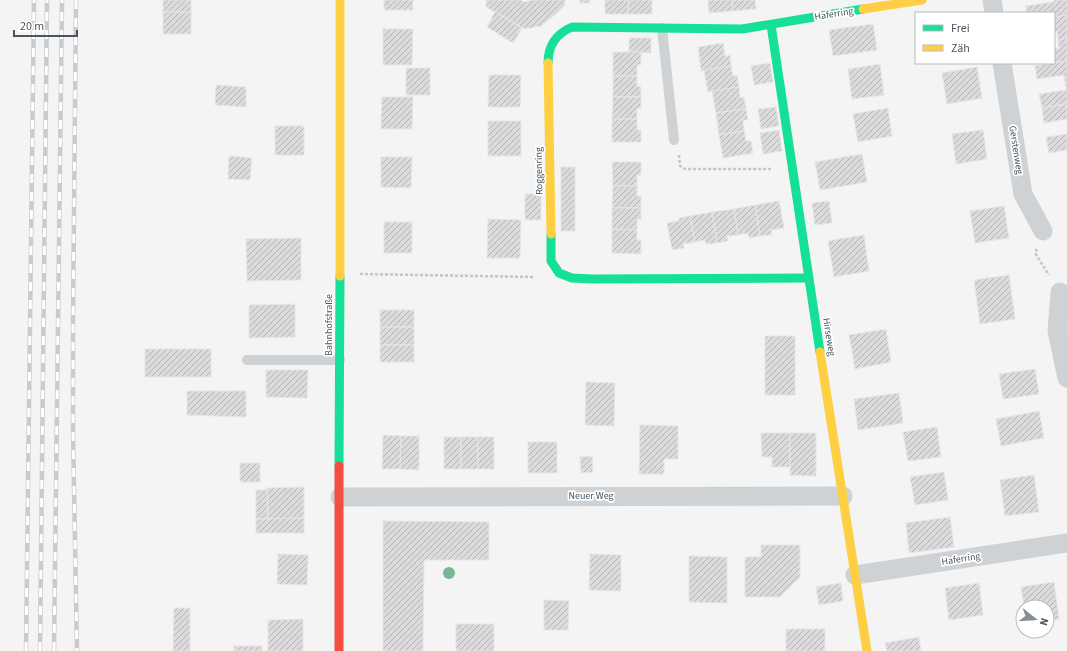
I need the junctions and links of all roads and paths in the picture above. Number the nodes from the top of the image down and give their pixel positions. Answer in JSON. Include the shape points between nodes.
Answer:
{"nodes":[{"id":1,"x":340,"y":0,"type":"edge"},
{"id":2,"x":922,"y":0,"type":"edge"},
{"id":3,"x":992,"y":0,"type":"edge"},
{"id":4,"x":994,"y":12,"type":"edge"},
{"id":5,"x":771,"y":26,"type":"junction"},
{"id":6,"x":662,"y":28,"type":"junction"},
{"id":7,"x":1002,"y":64,"type":"edge"},
{"id":8,"x":674,"y":140,"type":"joint"},
{"id":9,"x":792,"y":169,"type":"junction"},
{"id":10,"x":1043,"y":232,"type":"joint"},
{"id":11,"x":559,"y":273,"type":"junction"},
{"id":12,"x":340,"y":274,"type":"junction"},
{"id":13,"x":808,"y":278,"type":"junction"},
{"id":14,"x":1060,"y":292,"type":"joint"},
{"id":15,"x":247,"y":360,"type":"dead end"},
{"id":16,"x":340,"y":360,"type":"junction"},
{"id":17,"x":1067,"y":378,"type":"edge"},
{"id":18,"x":340,"y":496,"type":"junction"},
{"id":19,"x":843,"y":496,"type":"junction"},
{"id":20,"x":1067,"y":543,"type":"edge"},
{"id":21,"x":855,"y":576,"type":"junction"},
{"id":22,"x":339,"y":651,"type":"edge"},
{"id":23,"x":867,"y":651,"type":"edge"}],
"edges":[{"from":1,"to":12,"type":"street","name":"Bahnhofstraße"},
{"from":2,"to":5,"type":"street","name":"Haferring"},
{"from":3,"to":4,"type":"street"},
{"from":5,"to":6,"type":"street","name":"Roggenring","via":[[742,29]]},
{"from":5,"to":9,"type":"street","name":"Hirseweg"},
{"from":6,"to":8,"type":"lane"},
{"from":6,"to":11,"type":"street","name":"Roggenring","via":[[572,27],[556,36],[551,46],[548,58],[551,261]]},
{"from":7,"to":10,"type":"street","name":"Gerstenweg","via":[[1023,194]]},
{"from":8,"to":9,"type":"path","via":[[678,145],[680,166],[685,169]]},
{"from":9,"to":13,"type":"street","name":"Hirseweg"},
{"from":10,"to":14,"type":"path","via":[[1035,253]]},
{"from":11,"to":12,"type":"path","via":[[543,277]]},
{"from":11,"to":13,"type":"street","via":[[572,278],[592,279]]},
{"from":12,"to":16,"type":"street","name":"Bahnhofstraße"},
{"from":13,"to":19,"type":"street","name":"Hirseweg"},
{"from":14,"to":17,"type":"street","via":[[1057,331]]},
{"from":15,"to":16,"type":"lane"},
{"from":16,"to":18,"type":"street","name":"Bahnhofstraße"},
{"from":18,"to":19,"type":"street","name":"Neuer Weg"},
{"from":18,"to":22,"type":"street","name":"Bahnhofstraße"},
{"from":19,"to":21,"type":"street","name":"Hirseweg"},
{"from":20,"to":21,"type":"street","name":"Haferring"},
{"from":21,"to":23,"type":"street","name":"Hirseweg"}]}
